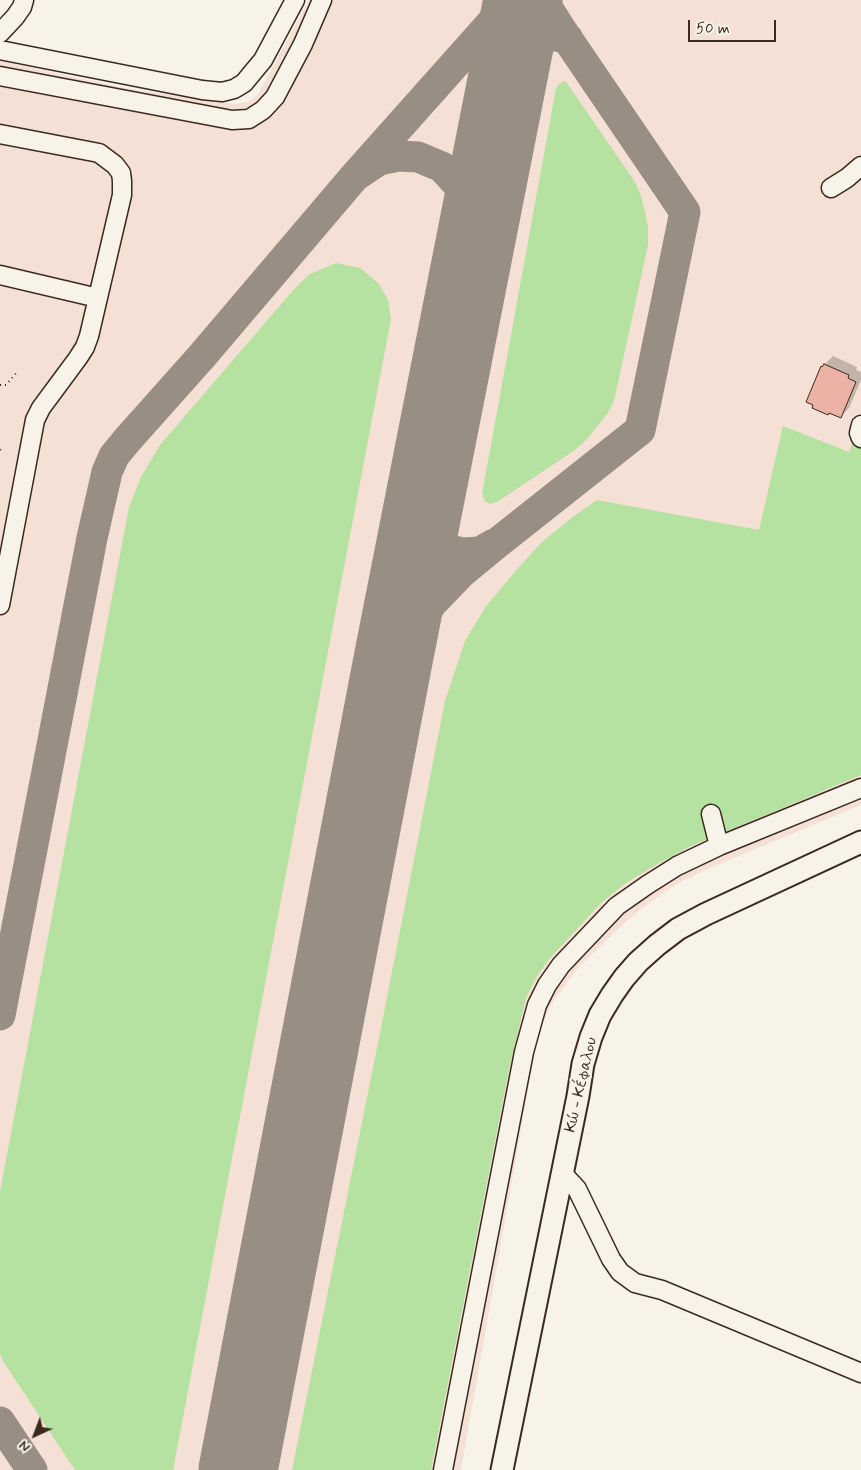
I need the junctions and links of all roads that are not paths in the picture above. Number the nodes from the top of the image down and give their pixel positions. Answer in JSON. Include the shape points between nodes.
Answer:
{"nodes":[{"id":1,"x":24,"y":0,"type":"edge"},
{"id":2,"x":296,"y":0,"type":"edge"},
{"id":3,"x":322,"y":0,"type":"edge"},
{"id":4,"x":0,"y":33,"type":"edge"},
{"id":5,"x":0,"y":50,"type":"edge"},
{"id":6,"x":0,"y":76,"type":"edge"},
{"id":7,"x":0,"y":134,"type":"edge"},
{"id":8,"x":861,"y":166,"type":"edge"},
{"id":9,"x":831,"y":188,"type":"dead end"},
{"id":10,"x":0,"y":275,"type":"edge"},
{"id":11,"x":98,"y":298,"type":"junction"},
{"id":12,"x":861,"y":425,"type":"edge"},
{"id":13,"x":861,"y":438,"type":"edge"},
{"id":14,"x":0,"y":605,"type":"edge"},
{"id":15,"x":861,"y":788,"type":"edge"},
{"id":16,"x":711,"y":814,"type":"dead end"},
{"id":17,"x":861,"y":842,"type":"edge"},
{"id":18,"x":719,"y":846,"type":"junction"},
{"id":19,"x":562,"y":1174,"type":"junction"},
{"id":20,"x":861,"y":1373,"type":"edge"},
{"id":21,"x":443,"y":1470,"type":"edge"},
{"id":22,"x":502,"y":1470,"type":"edge"}],
"edges":[{"from":1,"to":4,"type":"street","via":[[15,17]]},
{"from":2,"to":5,"type":"street","via":[[262,60],[244,83],[234,90],[202,90]]},
{"from":3,"to":6,"type":"street","via":[[275,97],[249,119],[232,120]]},
{"from":7,"to":11,"type":"street","via":[[99,153],[115,164],[121,173],[122,195]]},
{"from":8,"to":9,"type":"street"},
{"from":10,"to":11,"type":"street"},
{"from":11,"to":14,"type":"street","via":[[85,347],[35,420]]},
{"from":12,"to":13,"type":"street"},
{"from":15,"to":18,"type":"street"},
{"from":16,"to":18,"type":"street"},
{"from":17,"to":19,"type":"main road","name":"Κώ - Κέφαλου","via":[[678,929],[638,962],[612,995],[591,1036]]},
{"from":18,"to":21,"type":"street","via":[[677,866],[618,906],[560,965],[537,1005],[524,1052]]},
{"from":19,"to":20,"type":"street","via":[[577,1189],[611,1259],[620,1272],[635,1283],[662,1290]]},
{"from":19,"to":22,"type":"main road","name":"Κώ - Κέφαλου"}]}
